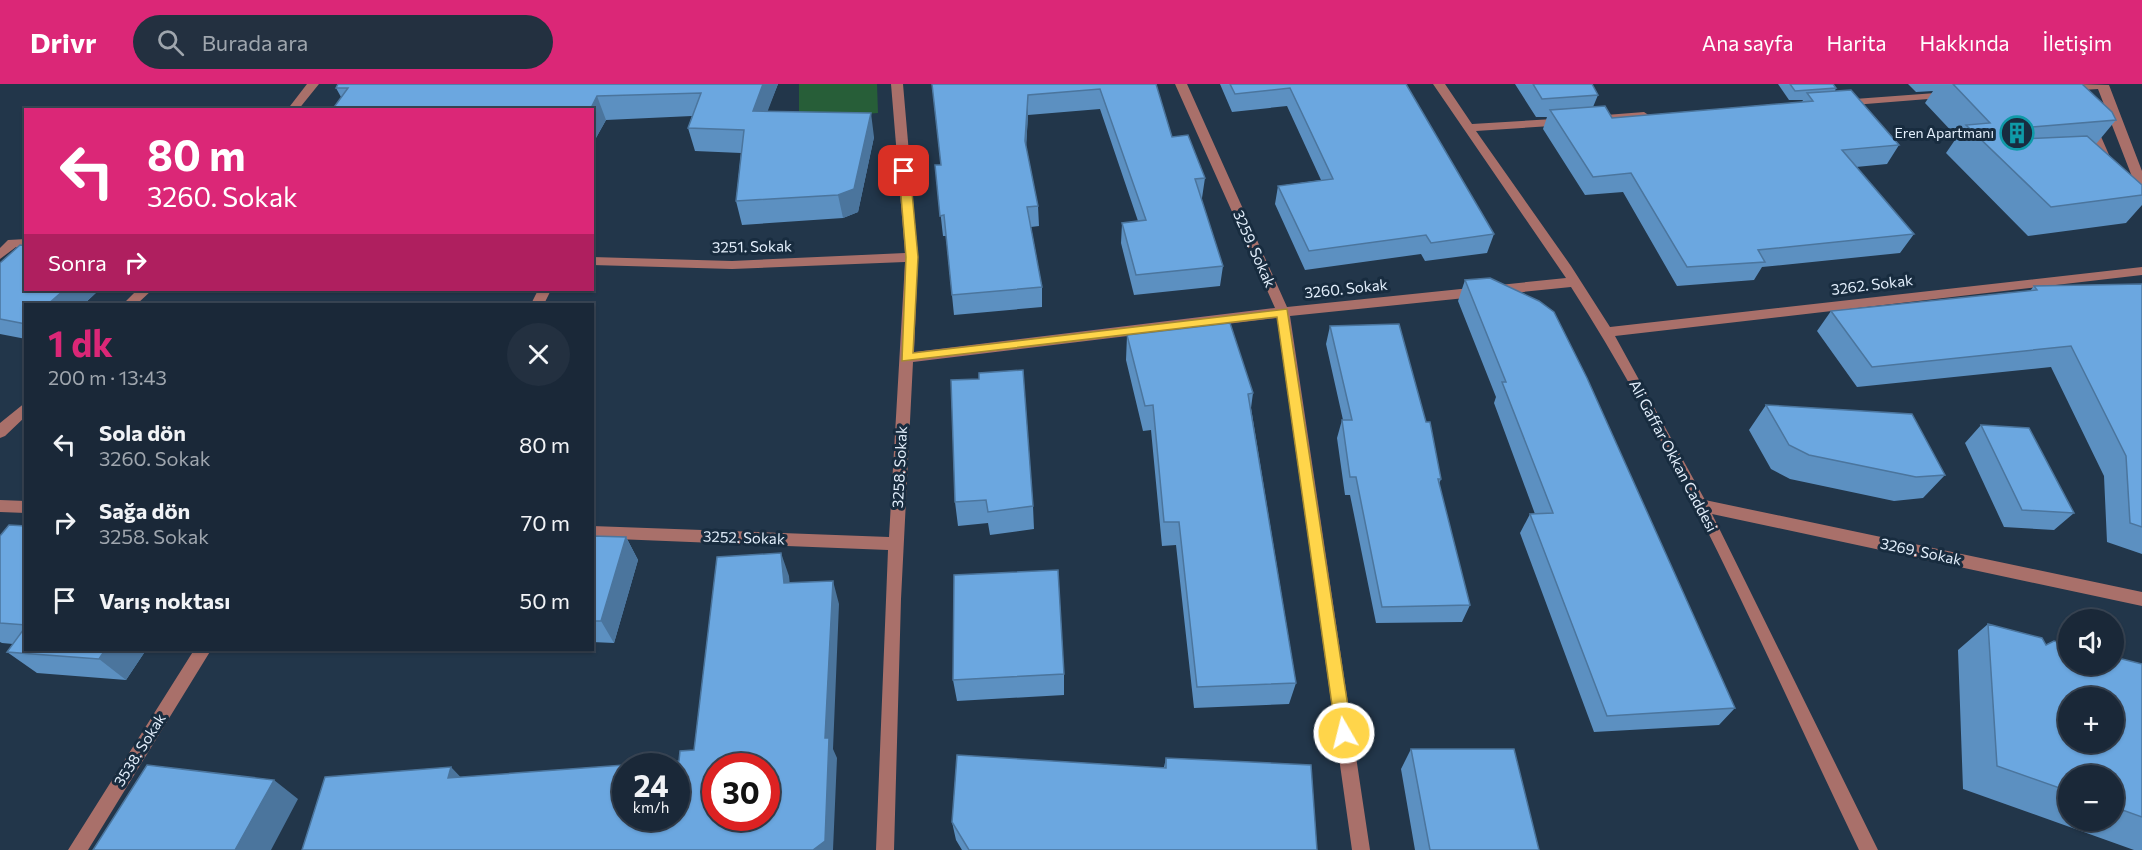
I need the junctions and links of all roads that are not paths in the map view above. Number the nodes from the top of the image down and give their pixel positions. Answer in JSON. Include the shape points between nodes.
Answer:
{"nodes":[{"id":1,"x":313,"y":84,"type":"edge"},
{"id":2,"x":897,"y":84,"type":"edge"},
{"id":3,"x":1181,"y":84,"type":"edge"},
{"id":4,"x":1439,"y":84,"type":"edge"},
{"id":5,"x":2103,"y":85,"type":"edge"},
{"id":6,"x":2058,"y":88,"type":"edge"},
{"id":7,"x":1960,"y":94,"type":"edge"},
{"id":8,"x":1824,"y":104,"type":"edge"},
{"id":9,"x":294,"y":108,"type":"edge"},
{"id":10,"x":2083,"y":109,"type":"edge"},
{"id":11,"x":1658,"y":115,"type":"edge"},
{"id":12,"x":1467,"y":128,"type":"junction"},
{"id":13,"x":2081,"y":158,"type":"edge"},
{"id":14,"x":2142,"y":187,"type":"edge"},
{"id":15,"x":24,"y":243,"type":"edge"},
{"id":16,"x":0,"y":255,"type":"edge"},
{"id":17,"x":912,"y":257,"type":"junction"},
{"id":18,"x":594,"y":261,"type":"edge"},
{"id":19,"x":2142,"y":271,"type":"edge"},
{"id":20,"x":1575,"y":282,"type":"junction"},
{"id":21,"x":144,"y":291,"type":"edge"},
{"id":22,"x":130,"y":303,"type":"edge"},
{"id":23,"x":1283,"y":312,"type":"junction"},
{"id":24,"x":1606,"y":332,"type":"junction"},
{"id":25,"x":906,"y":358,"type":"junction"},
{"id":26,"x":24,"y":409,"type":"edge"},
{"id":27,"x":0,"y":432,"type":"edge"},
{"id":28,"x":1700,"y":505,"type":"junction"},
{"id":29,"x":0,"y":506,"type":"edge"},
{"id":30,"x":24,"y":507,"type":"edge"},
{"id":31,"x":594,"y":532,"type":"edge"},
{"id":32,"x":896,"y":544,"type":"junction"},
{"id":33,"x":2142,"y":599,"type":"edge"},
{"id":34,"x":202,"y":651,"type":"edge"},
{"id":35,"x":77,"y":850,"type":"edge"},
{"id":36,"x":885,"y":850,"type":"edge"},
{"id":37,"x":1361,"y":850,"type":"edge"},
{"id":38,"x":1869,"y":850,"type":"edge"}],
"edges":[{"from":1,"to":9,"type":"street"},
{"from":2,"to":17,"type":"street","name":"3258. Sokak"},
{"from":3,"to":23,"type":"street","name":"3259. Sokak"},
{"from":4,"to":12,"type":"street","name":"Ali Gaffar Okkan Caddesi"},
{"from":5,"to":6,"type":"street"},
{"from":5,"to":14,"type":"street"},
{"from":7,"to":8,"type":"street"},
{"from":10,"to":13,"type":"street","via":[[2104,157]]},
{"from":11,"to":12,"type":"street"},
{"from":12,"to":20,"type":"street","name":"Ali Gaffar Okkan Caddesi"},
{"from":15,"to":16,"type":"street","via":[[13,243]]},
{"from":17,"to":18,"type":"street","name":"3251. Sokak","via":[[732,265]]},
{"from":17,"to":25,"type":"street","name":"3258. Sokak"},
{"from":19,"to":24,"type":"street","name":"3262. Sokak"},
{"from":20,"to":23,"type":"street","name":"3260. Sokak"},
{"from":20,"to":24,"type":"street","name":"Ali Gaffar Okkan Caddesi"},
{"from":21,"to":22,"type":"street"},
{"from":23,"to":25,"type":"street","name":"3260. Sokak"},
{"from":23,"to":37,"type":"street","name":"3259. Sokak"},
{"from":24,"to":28,"type":"street","name":"Ali Gaffar Okkan Caddesi"},
{"from":25,"to":32,"type":"street","name":"3258. Sokak"},
{"from":26,"to":27,"type":"street"},
{"from":28,"to":33,"type":"street","name":"3269. Sokak"},
{"from":28,"to":38,"type":"street","name":"Ali Gaffar Okkan Caddesi"},
{"from":29,"to":30,"type":"street"},
{"from":31,"to":32,"type":"street","name":"3252. Sokak"},
{"from":32,"to":36,"type":"street","name":"3258. Sokak"},
{"from":34,"to":35,"type":"street","name":"3538. Sokak"}]}
